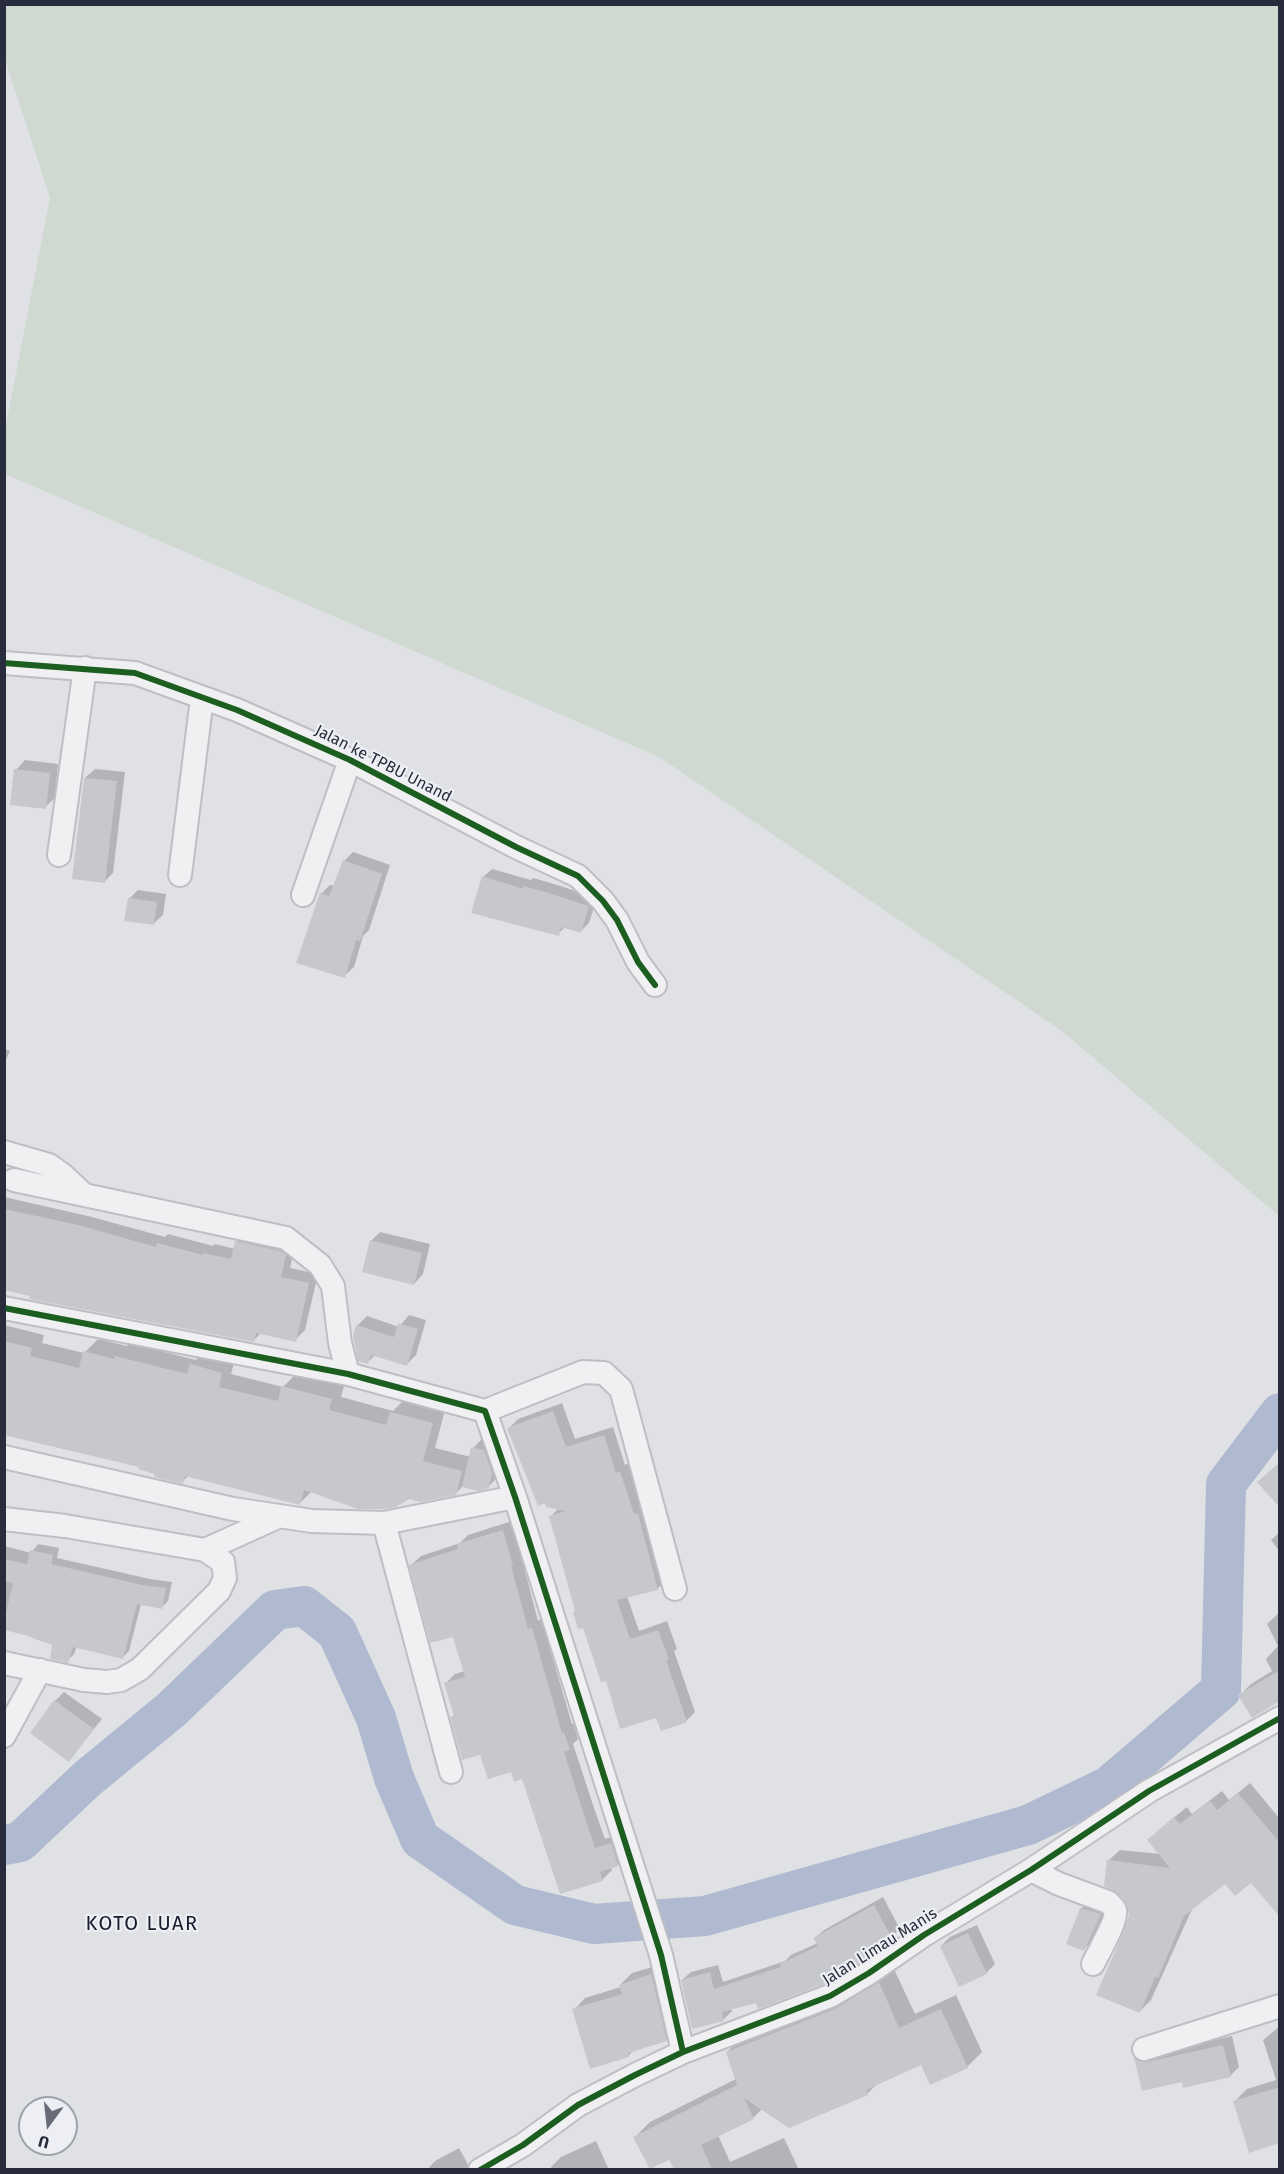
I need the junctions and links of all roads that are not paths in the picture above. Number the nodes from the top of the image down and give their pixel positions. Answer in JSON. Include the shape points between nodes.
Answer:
{"nodes":[{"id":1,"x":4,"y":663,"type":"edge"},
{"id":2,"x":85,"y":668,"type":"junction"},
{"id":3,"x":202,"y":698,"type":"junction"},
{"id":4,"x":350,"y":760,"type":"junction"},
{"id":5,"x":59,"y":855,"type":"dead end"},
{"id":6,"x":180,"y":875,"type":"dead end"},
{"id":7,"x":303,"y":895,"type":"dead end"},
{"id":8,"x":655,"y":984,"type":"dead end"},
{"id":9,"x":4,"y":1152,"type":"edge"},
{"id":10,"x":14,"y":1180,"type":"dead end"},
{"id":11,"x":82,"y":1193,"type":"junction"},
{"id":12,"x":4,"y":1308,"type":"edge"},
{"id":13,"x":348,"y":1374,"type":"junction"},
{"id":14,"x":485,"y":1411,"type":"junction"},
{"id":15,"x":4,"y":1457,"type":"edge"},
{"id":16,"x":515,"y":1497,"type":"junction"},
{"id":17,"x":281,"y":1515,"type":"junction"},
{"id":18,"x":4,"y":1519,"type":"edge"},
{"id":19,"x":384,"y":1523,"type":"junction"},
{"id":20,"x":205,"y":1550,"type":"junction"},
{"id":21,"x":675,"y":1589,"type":"dead end"},
{"id":22,"x":4,"y":1663,"type":"edge"},
{"id":23,"x":40,"y":1670,"type":"junction"},
{"id":24,"x":1280,"y":1718,"type":"edge"},
{"id":25,"x":4,"y":1736,"type":"edge"},
{"id":26,"x":451,"y":1772,"type":"dead end"},
{"id":27,"x":1031,"y":1870,"type":"junction"},
{"id":28,"x":1093,"y":1964,"type":"dead end"},
{"id":29,"x":1280,"y":2006,"type":"edge"},
{"id":30,"x":1144,"y":2049,"type":"dead end"},
{"id":31,"x":683,"y":2052,"type":"junction"},
{"id":32,"x":480,"y":2169,"type":"edge"}],
"edges":[{"from":1,"to":2,"type":"street","name":"Jalan ke TPBU Unand"},
{"from":2,"to":3,"type":"street","name":"Jalan ke TPBU Unand","via":[[135,674]]},
{"from":2,"to":5,"type":"street"},
{"from":3,"to":4,"type":"street","name":"Jalan ke TPBU Unand"},
{"from":3,"to":6,"type":"street"},
{"from":4,"to":7,"type":"street"},
{"from":4,"to":8,"type":"street","name":"Jalan ke TPBU Unand","via":[[578,876],[617,920],[638,962]]},
{"from":9,"to":11,"type":"street","via":[[49,1165]]},
{"from":10,"to":11,"type":"street"},
{"from":11,"to":13,"type":"street","via":[[286,1238],[320,1265],[333,1286]]},
{"from":12,"to":13,"type":"street"},
{"from":13,"to":14,"type":"street"},
{"from":14,"to":16,"type":"street"},
{"from":14,"to":21,"type":"street","via":[[583,1372],[604,1373],[613,1381],[621,1389]]},
{"from":15,"to":17,"type":"street","via":[[233,1509]]},
{"from":16,"to":19,"type":"street"},
{"from":16,"to":31,"type":"street","via":[[661,1955]]},
{"from":17,"to":19,"type":"street","via":[[312,1521]]},
{"from":17,"to":20,"type":"street"},
{"from":18,"to":20,"type":"street"},
{"from":19,"to":26,"type":"street"},
{"from":20,"to":23,"type":"street","via":[[223,1562],[225,1578],[219,1591],[140,1669],[121,1680],[107,1682]]},
{"from":22,"to":23,"type":"street"},
{"from":23,"to":25,"type":"street"},
{"from":24,"to":27,"type":"street","name":"Jalan Limau Manis","via":[[1149,1791]]},
{"from":27,"to":28,"type":"street","via":[[1113,1907],[1113,1921]]},
{"from":27,"to":31,"type":"street","name":"Jalan Limau Manis","via":[[830,1996]]},
{"from":29,"to":30,"type":"street"},
{"from":31,"to":32,"type":"street","name":"Jalan Limau Manis","via":[[579,2105],[523,2145]]}]}
